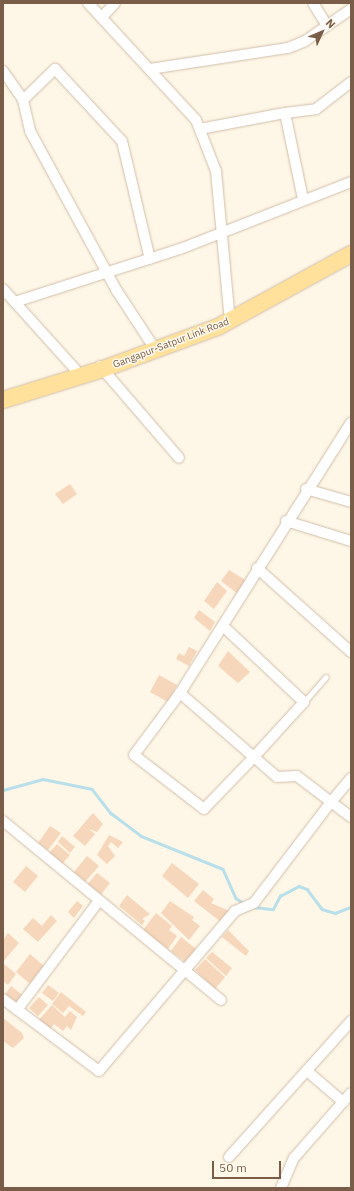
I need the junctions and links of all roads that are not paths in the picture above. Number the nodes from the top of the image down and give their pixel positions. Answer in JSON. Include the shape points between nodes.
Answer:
{"nodes":[{"id":1,"x":88,"y":3,"type":"edge"},
{"id":2,"x":115,"y":3,"type":"edge"},
{"id":3,"x":313,"y":3,"type":"edge"},
{"id":4,"x":351,"y":9,"type":"edge"},
{"id":5,"x":102,"y":17,"type":"junction"},
{"id":6,"x":327,"y":25,"type":"junction"},
{"id":7,"x":150,"y":69,"type":"junction"},
{"id":8,"x":3,"y":71,"type":"edge"},
{"id":9,"x":351,"y":82,"type":"edge"},
{"id":10,"x":23,"y":100,"type":"junction"},
{"id":11,"x":285,"y":113,"type":"junction"},
{"id":12,"x":200,"y":129,"type":"junction"},
{"id":13,"x":351,"y":182,"type":"edge"},
{"id":14,"x":303,"y":199,"type":"junction"},
{"id":15,"x":223,"y":232,"type":"junction"},
{"id":16,"x":351,"y":244,"type":"edge"},
{"id":17,"x":351,"y":254,"type":"edge"},
{"id":18,"x":150,"y":259,"type":"junction"},
{"id":19,"x":109,"y":272,"type":"junction"},
{"id":20,"x":3,"y":289,"type":"edge"},
{"id":21,"x":15,"y":302,"type":"junction"},
{"id":22,"x":229,"y":312,"type":"junction"},
{"id":23,"x":154,"y":346,"type":"junction"},
{"id":24,"x":101,"y":366,"type":"junction"},
{"id":25,"x":75,"y":369,"type":"junction"},
{"id":26,"x":3,"y":389,"type":"edge"},
{"id":27,"x":3,"y":400,"type":"edge"},
{"id":28,"x":351,"y":423,"type":"edge"},
{"id":29,"x":348,"y":434,"type":"edge"},
{"id":30,"x":179,"y":458,"type":"dead end"},
{"id":31,"x":306,"y":489,"type":"junction"},
{"id":32,"x":351,"y":502,"type":"edge"},
{"id":33,"x":286,"y":521,"type":"junction"},
{"id":34,"x":351,"y":541,"type":"edge"},
{"id":35,"x":257,"y":568,"type":"junction"},
{"id":36,"x":222,"y":626,"type":"junction"},
{"id":37,"x":351,"y":652,"type":"edge"},
{"id":38,"x":326,"y":678,"type":"dead end"},
{"id":39,"x":180,"y":693,"type":"junction"},
{"id":40,"x":304,"y":702,"type":"junction"},
{"id":41,"x":254,"y":757,"type":"junction"},
{"id":42,"x":351,"y":778,"type":"edge"},
{"id":43,"x":331,"y":802,"type":"junction"},
{"id":44,"x":351,"y":817,"type":"edge"},
{"id":45,"x":3,"y":821,"type":"edge"},
{"id":46,"x":98,"y":902,"type":"junction"},
{"id":47,"x":184,"y":967,"type":"junction"},
{"id":48,"x":3,"y":999,"type":"edge"},
{"id":49,"x":221,"y":1000,"type":"dead end"},
{"id":50,"x":18,"y":1010,"type":"junction"},
{"id":51,"x":351,"y":1021,"type":"edge"},
{"id":52,"x":307,"y":1071,"type":"junction"},
{"id":53,"x":351,"y":1093,"type":"edge"},
{"id":54,"x":343,"y":1102,"type":"junction"},
{"id":55,"x":230,"y":1158,"type":"dead end"},
{"id":56,"x":281,"y":1188,"type":"edge"}],
"edges":[{"from":1,"to":5,"type":"street"},
{"from":2,"to":5,"type":"street"},
{"from":3,"to":6,"type":"street"},
{"from":4,"to":6,"type":"street"},
{"from":5,"to":7,"type":"street"},
{"from":6,"to":7,"type":"street","via":[[288,48]]},
{"from":7,"to":12,"type":"street","via":[[196,120]]},
{"from":8,"to":10,"type":"street"},
{"from":9,"to":11,"type":"street","via":[[316,108]]},
{"from":10,"to":18,"type":"street","via":[[55,69],[122,141]]},
{"from":10,"to":19,"type":"street","via":[[30,131]]},
{"from":11,"to":12,"type":"street"},
{"from":11,"to":14,"type":"street"},
{"from":12,"to":15,"type":"street","via":[[216,171]]},
{"from":13,"to":14,"type":"street"},
{"from":14,"to":15,"type":"street"},
{"from":15,"to":18,"type":"street"},
{"from":15,"to":22,"type":"street"},
{"from":16,"to":22,"type":"main road","name":"Gangapur-Satpur Link Road","via":[[317,260]]},
{"from":17,"to":23,"type":"main road","name":"Gangapur-Satpur Link Road","via":[[315,270],[230,322]]},
{"from":18,"to":19,"type":"street"},
{"from":19,"to":21,"type":"street"},
{"from":19,"to":23,"type":"street","via":[[138,327]]},
{"from":20,"to":21,"type":"street"},
{"from":21,"to":25,"type":"street"},
{"from":22,"to":23,"type":"main road","name":"Gangapur-Satpur Link Road"},
{"from":23,"to":24,"type":"main road","name":"Gangapur-Satpur Link Road"},
{"from":24,"to":25,"type":"main road","name":"Gangapur-Satpur Link Road"},
{"from":24,"to":27,"type":"main road","name":"Gangapur-Satpur Link Road"},
{"from":24,"to":30,"type":"street"},
{"from":25,"to":26,"type":"main road","name":"Gangapur-Satpur Link Road"},
{"from":28,"to":29,"type":"street"},
{"from":29,"to":31,"type":"street"},
{"from":31,"to":32,"type":"street"},
{"from":31,"to":33,"type":"street"},
{"from":33,"to":34,"type":"street"},
{"from":33,"to":35,"type":"street"},
{"from":35,"to":36,"type":"street"},
{"from":35,"to":37,"type":"street"},
{"from":36,"to":39,"type":"street"},
{"from":36,"to":40,"type":"street"},
{"from":38,"to":40,"type":"lane"},
{"from":39,"to":41,"type":"street"},
{"from":39,"to":41,"type":"street","via":[[134,755],[204,809]]},
{"from":40,"to":41,"type":"street"},
{"from":41,"to":43,"type":"street","via":[[277,777],[297,776]]},
{"from":42,"to":43,"type":"street"},
{"from":43,"to":44,"type":"street"},
{"from":43,"to":47,"type":"street","via":[[254,903],[235,911]]},
{"from":45,"to":46,"type":"street"},
{"from":46,"to":47,"type":"street"},
{"from":46,"to":50,"type":"street"},
{"from":47,"to":49,"type":"street"},
{"from":47,"to":50,"type":"street","via":[[99,1071]]},
{"from":48,"to":50,"type":"street"},
{"from":51,"to":52,"type":"street"},
{"from":52,"to":54,"type":"street"},
{"from":52,"to":55,"type":"street"},
{"from":53,"to":54,"type":"street"},
{"from":54,"to":56,"type":"street","via":[[294,1158]]}]}
